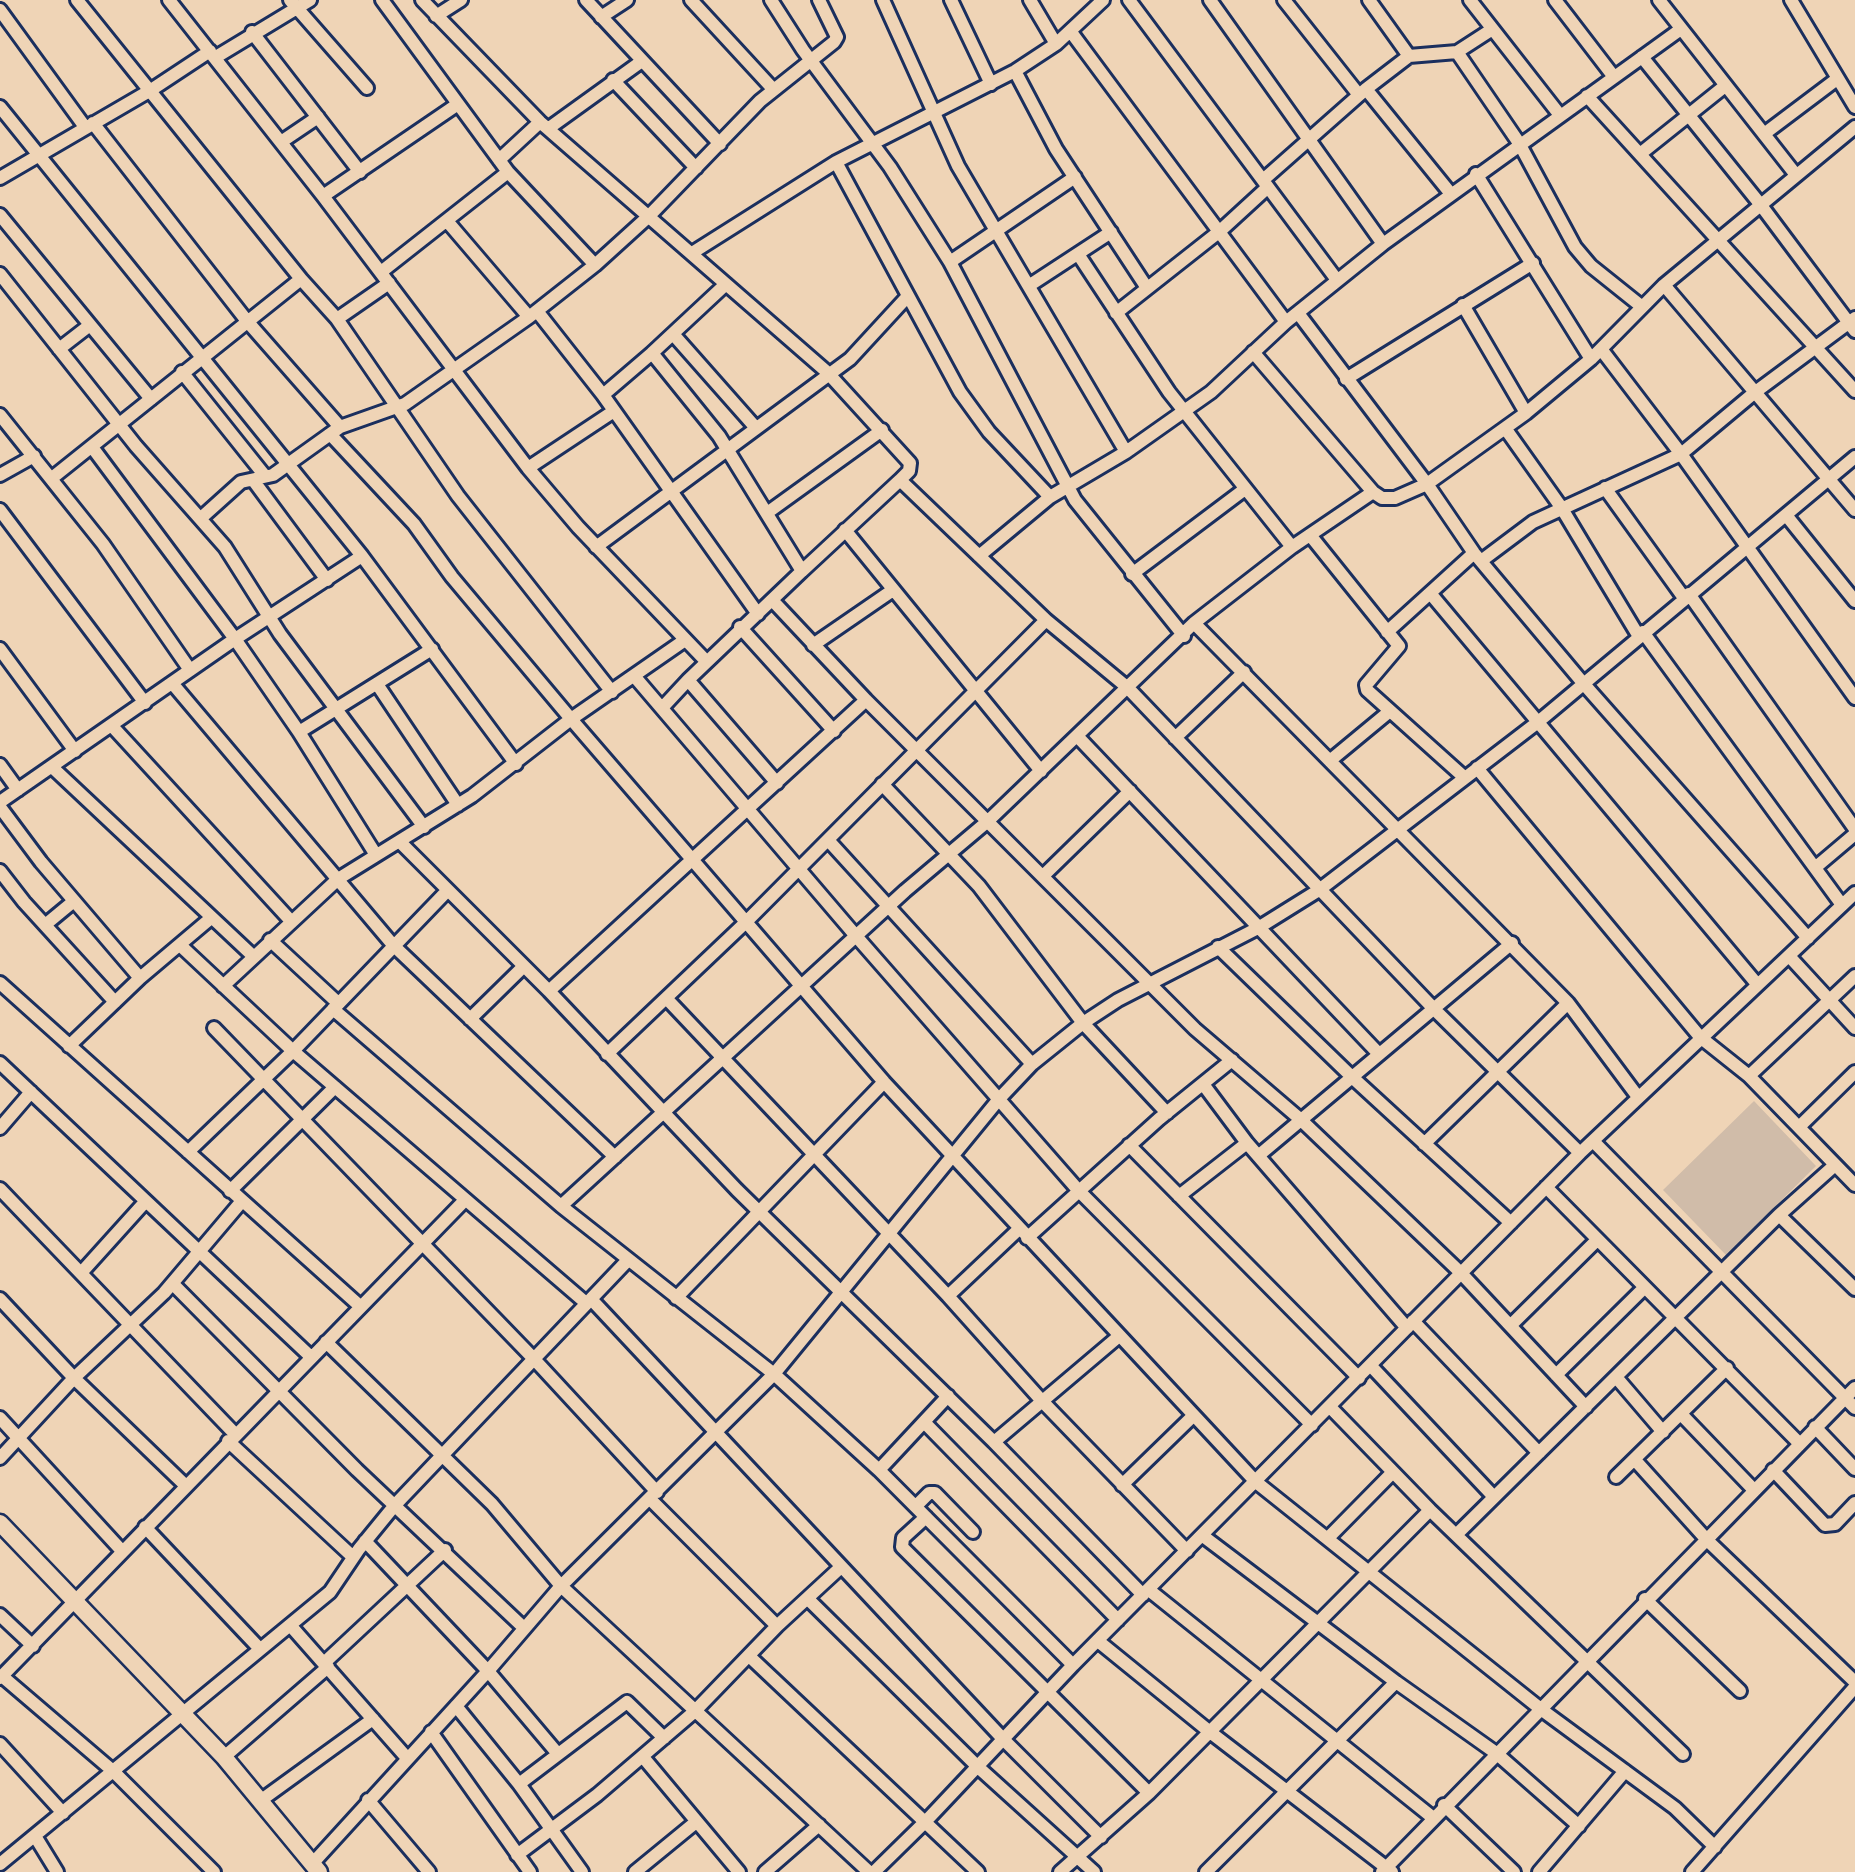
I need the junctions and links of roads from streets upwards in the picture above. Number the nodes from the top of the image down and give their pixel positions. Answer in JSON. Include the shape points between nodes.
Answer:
{"nodes":[{"id":1,"x":77,"y":0,"type":"edge"},
{"id":2,"x":169,"y":0,"type":"edge"},
{"id":3,"x":310,"y":0,"type":"edge"},
{"id":4,"x":382,"y":0,"type":"edge"},
{"id":5,"x":422,"y":0,"type":"edge"},
{"id":6,"x":461,"y":0,"type":"edge"},
{"id":7,"x":586,"y":0,"type":"edge"},
{"id":8,"x":627,"y":0,"type":"edge"},
{"id":9,"x":691,"y":0,"type":"edge"},
{"id":10,"x":771,"y":0,"type":"edge"},
{"id":11,"x":883,"y":0,"type":"edge"},
{"id":12,"x":951,"y":0,"type":"edge"},
{"id":13,"x":1030,"y":0,"type":"edge"},
{"id":14,"x":1103,"y":0,"type":"edge"},
{"id":15,"x":1129,"y":0,"type":"edge"},
{"id":16,"x":1210,"y":0,"type":"edge"},
{"id":17,"x":1284,"y":0,"type":"edge"},
{"id":18,"x":1369,"y":0,"type":"edge"},
{"id":19,"x":1470,"y":0,"type":"edge"},
{"id":20,"x":1555,"y":0,"type":"edge"},
{"id":21,"x":1659,"y":0,"type":"edge"},
{"id":22,"x":1791,"y":0,"type":"edge"},
{"id":23,"x":822,"y":1,"type":"edge"},
{"id":24,"x":293,"y":4,"type":"edge"},
{"id":25,"x":0,"y":10,"type":"edge"},
{"id":26,"x":436,"y":16,"type":"junction"},
{"id":27,"x":601,"y":17,"type":"junction"},
{"id":28,"x":1681,"y":29,"type":"junction"},
{"id":29,"x":1491,"y":30,"type":"junction"},
{"id":30,"x":252,"y":32,"type":"junction"},
{"id":31,"x":1071,"y":32,"type":"junction"},
{"id":32,"x":1056,"y":44,"type":"junction"},
{"id":33,"x":1457,"y":52,"type":"junction"},
{"id":34,"x":213,"y":54,"type":"junction"},
{"id":35,"x":1409,"y":56,"type":"junction"},
{"id":36,"x":1642,"y":57,"type":"junction"},
{"id":37,"x":642,"y":61,"type":"junction"},
{"id":38,"x":811,"y":61,"type":"junction"},
{"id":39,"x":1015,"y":71,"type":"junction"},
{"id":40,"x":1614,"y":77,"type":"junction"},
{"id":41,"x":1837,"y":79,"type":"junction"},
{"id":42,"x":613,"y":80,"type":"junction"},
{"id":43,"x":991,"y":85,"type":"junction"},
{"id":44,"x":1725,"y":86,"type":"junction"},
{"id":45,"x":367,"y":88,"type":"dead end"},
{"id":46,"x":774,"y":89,"type":"junction"},
{"id":47,"x":151,"y":90,"type":"junction"},
{"id":48,"x":1363,"y":92,"type":"junction"},
{"id":49,"x":1587,"y":96,"type":"junction"},
{"id":50,"x":458,"y":104,"type":"junction"},
{"id":51,"x":0,"y":107,"type":"edge"},
{"id":52,"x":1855,"y":107,"type":"edge"},
{"id":53,"x":935,"y":111,"type":"junction"},
{"id":54,"x":1559,"y":114,"type":"junction"},
{"id":55,"x":1687,"y":115,"type":"junction"},
{"id":56,"x":318,"y":117,"type":"junction"},
{"id":57,"x":89,"y":125,"type":"junction"},
{"id":58,"x":544,"y":125,"type":"junction"},
{"id":59,"x":1855,"y":127,"type":"edge"},
{"id":60,"x":1764,"y":134,"type":"junction"},
{"id":61,"x":1310,"y":140,"type":"junction"},
{"id":62,"x":873,"y":141,"type":"junction"},
{"id":63,"x":281,"y":142,"type":"junction"},
{"id":64,"x":1519,"y":142,"type":"junction"},
{"id":65,"x":720,"y":144,"type":"junction"},
{"id":66,"x":1640,"y":154,"type":"junction"},
{"id":67,"x":38,"y":155,"type":"junction"},
{"id":68,"x":499,"y":160,"type":"junction"},
{"id":69,"x":836,"y":162,"type":"junction"},
{"id":70,"x":696,"y":168,"type":"junction"},
{"id":71,"x":360,"y":172,"type":"junction"},
{"id":72,"x":508,"y":172,"type":"junction"},
{"id":73,"x":1476,"y":174,"type":"junction"},
{"id":74,"x":1796,"y":175,"type":"junction"},
{"id":75,"x":1075,"y":177,"type":"junction"},
{"id":76,"x":0,"y":178,"type":"edge"},
{"id":77,"x":1265,"y":183,"type":"junction"},
{"id":78,"x":1451,"y":194,"type":"junction"},
{"id":79,"x":323,"y":197,"type":"junction"},
{"id":80,"x":1760,"y":204,"type":"junction"},
{"id":81,"x":0,"y":215,"type":"edge"},
{"id":82,"x":649,"y":216,"type":"junction"},
{"id":83,"x":447,"y":221,"type":"junction"},
{"id":84,"x":997,"y":231,"type":"junction"},
{"id":85,"x":1220,"y":231,"type":"junction"},
{"id":86,"x":1111,"y":232,"type":"junction"},
{"id":87,"x":1716,"y":239,"type":"junction"},
{"id":88,"x":1383,"y":244,"type":"junction"},
{"id":89,"x":692,"y":253,"type":"junction"},
{"id":90,"x":1078,"y":254,"type":"junction"},
{"id":91,"x":950,"y":262,"type":"junction"},
{"id":92,"x":1533,"y":263,"type":"junction"},
{"id":93,"x":595,"y":265,"type":"junction"},
{"id":94,"x":381,"y":272,"type":"junction"},
{"id":95,"x":0,"y":274,"type":"edge"},
{"id":96,"x":301,"y":279,"type":"junction"},
{"id":97,"x":1337,"y":280,"type":"junction"},
{"id":98,"x":389,"y":283,"type":"junction"},
{"id":99,"x":726,"y":284,"type":"junction"},
{"id":100,"x":1030,"y":285,"type":"junction"},
{"id":101,"x":1664,"y":285,"type":"junction"},
{"id":102,"x":1147,"y":288,"type":"junction"},
{"id":103,"x":908,"y":296,"type":"junction"},
{"id":104,"x":1463,"y":305,"type":"junction"},
{"id":105,"x":1641,"y":306,"type":"junction"},
{"id":106,"x":1116,"y":313,"type":"junction"},
{"id":107,"x":1297,"y":313,"type":"junction"},
{"id":108,"x":533,"y":314,"type":"junction"},
{"id":109,"x":337,"y":319,"type":"junction"},
{"id":110,"x":247,"y":321,"type":"junction"},
{"id":111,"x":1286,"y":322,"type":"junction"},
{"id":112,"x":1853,"y":324,"type":"edge"},
{"id":113,"x":90,"y":325,"type":"junction"},
{"id":114,"x":673,"y":334,"type":"junction"},
{"id":115,"x":1815,"y":347,"type":"junction"},
{"id":116,"x":59,"y":349,"type":"junction"},
{"id":117,"x":1253,"y":352,"type":"junction"},
{"id":118,"x":652,"y":353,"type":"junction"},
{"id":119,"x":1596,"y":354,"type":"junction"},
{"id":120,"x":202,"y":356,"type":"junction"},
{"id":121,"x":456,"y":370,"type":"junction"},
{"id":122,"x":182,"y":372,"type":"junction"},
{"id":123,"x":827,"y":372,"type":"junction"},
{"id":124,"x":1346,"y":379,"type":"junction"},
{"id":125,"x":1855,"y":391,"type":"edge"},
{"id":126,"x":1754,"y":393,"type":"junction"},
{"id":127,"x":603,"y":395,"type":"junction"},
{"id":128,"x":151,"y":399,"type":"junction"},
{"id":129,"x":397,"y":407,"type":"junction"},
{"id":130,"x":614,"y":411,"type":"junction"},
{"id":131,"x":1184,"y":411,"type":"junction"},
{"id":132,"x":1527,"y":413,"type":"junction"},
{"id":133,"x":0,"y":415,"type":"edge"},
{"id":134,"x":118,"y":425,"type":"junction"},
{"id":135,"x":756,"y":428,"type":"junction"},
{"id":136,"x":1505,"y":428,"type":"junction"},
{"id":137,"x":335,"y":430,"type":"junction"},
{"id":138,"x":882,"y":430,"type":"junction"},
{"id":139,"x":92,"y":447,"type":"junction"},
{"id":140,"x":727,"y":448,"type":"junction"},
{"id":141,"x":1126,"y":452,"type":"junction"},
{"id":142,"x":1681,"y":454,"type":"junction"},
{"id":143,"x":34,"y":456,"type":"junction"},
{"id":144,"x":1855,"y":457,"type":"edge"},
{"id":145,"x":290,"y":465,"type":"junction"},
{"id":146,"x":528,"y":468,"type":"junction"},
{"id":147,"x":0,"y":475,"type":"edge"},
{"id":148,"x":52,"y":478,"type":"junction"},
{"id":149,"x":259,"y":478,"type":"junction"},
{"id":150,"x":900,"y":480,"type":"junction"},
{"id":151,"x":1829,"y":480,"type":"junction"},
{"id":152,"x":1427,"y":484,"type":"junction"},
{"id":153,"x":1605,"y":488,"type":"junction"},
{"id":154,"x":1068,"y":489,"type":"junction"},
{"id":155,"x":1245,"y":489,"type":"junction"},
{"id":156,"x":1373,"y":492,"type":"junction"},
{"id":157,"x":671,"y":493,"type":"junction"},
{"id":158,"x":1050,"y":497,"type":"junction"},
{"id":159,"x":1561,"y":507,"type":"junction"},
{"id":160,"x":0,"y":510,"type":"edge"},
{"id":161,"x":1855,"y":510,"type":"edge"},
{"id":162,"x":767,"y":513,"type":"junction"},
{"id":163,"x":1786,"y":515,"type":"junction"},
{"id":164,"x":201,"y":518,"type":"junction"},
{"id":165,"x":845,"y":530,"type":"junction"},
{"id":166,"x":1310,"y":535,"type":"junction"},
{"id":167,"x":596,"y":547,"type":"junction"},
{"id":168,"x":1293,"y":547,"type":"junction"},
{"id":169,"x":1747,"y":548,"type":"junction"},
{"id":170,"x":362,"y":556,"type":"junction"},
{"id":171,"x":979,"y":556,"type":"junction"},
{"id":172,"x":1478,"y":557,"type":"junction"},
{"id":173,"x":802,"y":571,"type":"junction"},
{"id":174,"x":1132,"y":574,"type":"junction"},
{"id":175,"x":327,"y":580,"type":"junction"},
{"id":176,"x":894,"y":590,"type":"junction"},
{"id":177,"x":1430,"y":593,"type":"junction"},
{"id":178,"x":1686,"y":596,"type":"junction"},
{"id":179,"x":772,"y":601,"type":"junction"},
{"id":180,"x":1855,"y":601,"type":"edge"},
{"id":181,"x":758,"y":614,"type":"junction"},
{"id":182,"x":269,"y":617,"type":"junction"},
{"id":183,"x":1046,"y":620,"type":"junction"},
{"id":184,"x":1194,"y":623,"type":"junction"},
{"id":185,"x":740,"y":627,"type":"junction"},
{"id":186,"x":1387,"y":632,"type":"junction"},
{"id":187,"x":1641,"y":633,"type":"junction"},
{"id":188,"x":1184,"y":636,"type":"junction"},
{"id":189,"x":235,"y":639,"type":"junction"},
{"id":190,"x":685,"y":640,"type":"junction"},
{"id":191,"x":813,"y":645,"type":"junction"},
{"id":192,"x":0,"y":649,"type":"edge"},
{"id":193,"x":432,"y":649,"type":"junction"},
{"id":194,"x":706,"y":661,"type":"junction"},
{"id":195,"x":190,"y":670,"type":"junction"},
{"id":196,"x":1244,"y":672,"type":"junction"},
{"id":197,"x":635,"y":677,"type":"junction"},
{"id":198,"x":688,"y":680,"type":"junction"},
{"id":199,"x":172,"y":683,"type":"junction"},
{"id":200,"x":1583,"y":683,"type":"junction"},
{"id":201,"x":377,"y":684,"type":"junction"},
{"id":202,"x":1128,"y":688,"type":"junction"},
{"id":203,"x":975,"y":691,"type":"junction"},
{"id":204,"x":612,"y":692,"type":"junction"},
{"id":205,"x":1855,"y":698,"type":"edge"},
{"id":206,"x":866,"y":700,"type":"junction"},
{"id":207,"x":145,"y":703,"type":"junction"},
{"id":208,"x":662,"y":708,"type":"junction"},
{"id":209,"x":336,"y":709,"type":"junction"},
{"id":210,"x":1390,"y":711,"type":"junction"},
{"id":211,"x":571,"y":719,"type":"junction"},
{"id":212,"x":1538,"y":722,"type":"junction"},
{"id":213,"x":112,"y":726,"type":"junction"},
{"id":214,"x":834,"y":731,"type":"junction"},
{"id":215,"x":299,"y":732,"type":"junction"},
{"id":216,"x":1079,"y":737,"type":"junction"},
{"id":217,"x":1175,"y":738,"type":"junction"},
{"id":218,"x":916,"y":750,"type":"junction"},
{"id":219,"x":75,"y":751,"type":"junction"},
{"id":220,"x":1332,"y":759,"type":"junction"},
{"id":221,"x":516,"y":764,"type":"junction"},
{"id":222,"x":0,"y":765,"type":"edge"},
{"id":223,"x":51,"y":767,"type":"junction"},
{"id":224,"x":1478,"y":768,"type":"junction"},
{"id":225,"x":1041,"y":771,"type":"junction"},
{"id":226,"x":1465,"y":778,"type":"junction"},
{"id":227,"x":777,"y":783,"type":"junction"},
{"id":228,"x":882,"y":784,"type":"junction"},
{"id":229,"x":18,"y":790,"type":"junction"},
{"id":230,"x":1130,"y":791,"type":"junction"},
{"id":231,"x":0,"y":804,"type":"edge"},
{"id":232,"x":458,"y":805,"type":"junction"},
{"id":233,"x":749,"y":809,"type":"junction"},
{"id":234,"x":988,"y":821,"type":"junction"},
{"id":235,"x":424,"y":827,"type":"junction"},
{"id":236,"x":1398,"y":829,"type":"junction"},
{"id":237,"x":1855,"y":831,"type":"edge"},
{"id":238,"x":828,"y":840,"type":"junction"},
{"id":239,"x":400,"y":842,"type":"junction"},
{"id":240,"x":950,"y":853,"type":"junction"},
{"id":241,"x":376,"y":855,"type":"junction"},
{"id":242,"x":691,"y":862,"type":"junction"},
{"id":243,"x":1816,"y":867,"type":"junction"},
{"id":244,"x":799,"y":868,"type":"junction"},
{"id":245,"x":0,"y":871,"type":"edge"},
{"id":246,"x":1044,"y":875,"type":"junction"},
{"id":247,"x":338,"y":879,"type":"junction"},
{"id":248,"x":1319,"y":890,"type":"junction"},
{"id":249,"x":447,"y":891,"type":"junction"},
{"id":250,"x":1855,"y":894,"type":"edge"},
{"id":251,"x":74,"y":901,"type":"junction"},
{"id":252,"x":1842,"y":905,"type":"junction"},
{"id":253,"x":888,"y":906,"type":"junction"},
{"id":254,"x":211,"y":918,"type":"junction"},
{"id":255,"x":290,"y":920,"type":"junction"},
{"id":256,"x":745,"y":923,"type":"junction"},
{"id":257,"x":45,"y":925,"type":"junction"},
{"id":258,"x":1258,"y":928,"type":"junction"},
{"id":259,"x":856,"y":936,"type":"junction"},
{"id":260,"x":1808,"y":938,"type":"junction"},
{"id":261,"x":270,"y":940,"type":"junction"},
{"id":262,"x":1512,"y":943,"type":"junction"},
{"id":263,"x":393,"y":945,"type":"junction"},
{"id":264,"x":181,"y":946,"type":"junction"},
{"id":265,"x":1218,"y":947,"type":"junction"},
{"id":266,"x":253,"y":956,"type":"junction"},
{"id":267,"x":1789,"y":956,"type":"junction"},
{"id":268,"x":523,"y":967,"type":"junction"},
{"id":269,"x":1855,"y":976,"type":"edge"},
{"id":270,"x":140,"y":978,"type":"junction"},
{"id":271,"x":1150,"y":982,"type":"junction"},
{"id":272,"x":0,"y":983,"type":"edge"},
{"id":273,"x":1757,"y":984,"type":"junction"},
{"id":274,"x":223,"y":986,"type":"junction"},
{"id":275,"x":801,"y":989,"type":"junction"},
{"id":276,"x":548,"y":991,"type":"junction"},
{"id":277,"x":667,"y":999,"type":"junction"},
{"id":278,"x":1830,"y":1000,"type":"junction"},
{"id":279,"x":114,"y":1002,"type":"junction"},
{"id":280,"x":1568,"y":1003,"type":"junction"},
{"id":281,"x":336,"y":1006,"type":"junction"},
{"id":282,"x":1435,"y":1010,"type":"junction"},
{"id":283,"x":470,"y":1019,"type":"junction"},
{"id":284,"x":1083,"y":1023,"type":"junction"},
{"id":285,"x":214,"y":1028,"type":"dead end"},
{"id":286,"x":1855,"y":1028,"type":"edge"},
{"id":287,"x":1700,"y":1037,"type":"junction"},
{"id":288,"x":69,"y":1046,"type":"junction"},
{"id":289,"x":293,"y":1051,"type":"junction"},
{"id":290,"x":607,"y":1054,"type":"junction"},
{"id":291,"x":1378,"y":1054,"type":"junction"},
{"id":292,"x":725,"y":1059,"type":"junction"},
{"id":293,"x":1232,"y":1060,"type":"junction"},
{"id":294,"x":0,"y":1063,"type":"edge"},
{"id":295,"x":1032,"y":1064,"type":"junction"},
{"id":296,"x":1496,"y":1072,"type":"junction"},
{"id":297,"x":1855,"y":1072,"type":"edge"},
{"id":298,"x":1749,"y":1076,"type":"junction"},
{"id":299,"x":1352,"y":1077,"type":"junction"},
{"id":300,"x":264,"y":1078,"type":"junction"},
{"id":301,"x":884,"y":1082,"type":"junction"},
{"id":302,"x":1203,"y":1084,"type":"junction"},
{"id":303,"x":335,"y":1087,"type":"junction"},
{"id":304,"x":31,"y":1092,"type":"junction"},
{"id":305,"x":1638,"y":1097,"type":"junction"},
{"id":306,"x":999,"y":1099,"type":"junction"},
{"id":307,"x":1167,"y":1112,"type":"junction"},
{"id":308,"x":663,"y":1113,"type":"junction"},
{"id":309,"x":301,"y":1119,"type":"junction"},
{"id":310,"x":1300,"y":1119,"type":"junction"},
{"id":311,"x":1799,"y":1127,"type":"junction"},
{"id":312,"x":0,"y":1128,"type":"edge"},
{"id":313,"x":1593,"y":1141,"type":"junction"},
{"id":314,"x":1247,"y":1143,"type":"junction"},
{"id":315,"x":1424,"y":1144,"type":"junction"},
{"id":316,"x":1129,"y":1145,"type":"junction"},
{"id":317,"x":188,"y":1152,"type":"junction"},
{"id":318,"x":813,"y":1153,"type":"junction"},
{"id":319,"x":1580,"y":1153,"type":"junction"},
{"id":320,"x":952,"y":1156,"type":"junction"},
{"id":321,"x":1258,"y":1156,"type":"junction"},
{"id":322,"x":615,"y":1157,"type":"junction"},
{"id":323,"x":1835,"y":1165,"type":"junction"},
{"id":324,"x":1852,"y":1176,"type":"edge"},
{"id":325,"x":1546,"y":1187,"type":"junction"},
{"id":326,"x":0,"y":1189,"type":"edge"},
{"id":327,"x":230,"y":1191,"type":"junction"},
{"id":328,"x":1079,"y":1191,"type":"junction"},
{"id":329,"x":1179,"y":1196,"type":"junction"},
{"id":330,"x":465,"y":1200,"type":"junction"},
{"id":331,"x":145,"y":1202,"type":"junction"},
{"id":332,"x":242,"y":1202,"type":"junction"},
{"id":333,"x":561,"y":1206,"type":"junction"},
{"id":334,"x":759,"y":1212,"type":"junction"},
{"id":335,"x":1779,"y":1215,"type":"junction"},
{"id":336,"x":1511,"y":1223,"type":"junction"},
{"id":337,"x":888,"y":1233,"type":"junction"},
{"id":338,"x":1023,"y":1234,"type":"junction"},
{"id":339,"x":1597,"y":1240,"type":"junction"},
{"id":340,"x":424,"y":1244,"type":"junction"},
{"id":341,"x":199,"y":1250,"type":"junction"},
{"id":342,"x":628,"y":1260,"type":"junction"},
{"id":343,"x":1723,"y":1271,"type":"junction"},
{"id":344,"x":81,"y":1273,"type":"junction"},
{"id":345,"x":1461,"y":1273,"type":"junction"},
{"id":346,"x":173,"y":1284,"type":"junction"},
{"id":347,"x":1644,"y":1288,"type":"junction"},
{"id":348,"x":1855,"y":1289,"type":"edge"},
{"id":349,"x":843,"y":1291,"type":"junction"},
{"id":350,"x":948,"y":1296,"type":"junction"},
{"id":351,"x":676,"y":1298,"type":"junction"},
{"id":352,"x":0,"y":1299,"type":"edge"},
{"id":353,"x":589,"y":1301,"type":"junction"},
{"id":354,"x":361,"y":1307,"type":"junction"},
{"id":355,"x":1676,"y":1317,"type":"junction"},
{"id":356,"x":1410,"y":1325,"type":"junction"},
{"id":357,"x":1511,"y":1325,"type":"junction"},
{"id":358,"x":131,"y":1326,"type":"junction"},
{"id":359,"x":1118,"y":1337,"type":"junction"},
{"id":360,"x":326,"y":1342,"type":"junction"},
{"id":361,"x":311,"y":1357,"type":"junction"},
{"id":362,"x":534,"y":1359,"type":"junction"},
{"id":363,"x":1371,"y":1366,"type":"junction"},
{"id":364,"x":1727,"y":1368,"type":"junction"},
{"id":365,"x":774,"y":1374,"type":"junction"},
{"id":366,"x":1556,"y":1375,"type":"junction"},
{"id":367,"x":1616,"y":1377,"type":"junction"},
{"id":368,"x":74,"y":1378,"type":"junction"},
{"id":369,"x":1359,"y":1378,"type":"junction"},
{"id":370,"x":1855,"y":1388,"type":"edge"},
{"id":371,"x":277,"y":1390,"type":"junction"},
{"id":372,"x":948,"y":1396,"type":"junction"},
{"id":373,"x":1845,"y":1397,"type":"junction"},
{"id":374,"x":1042,"y":1401,"type":"junction"},
{"id":375,"x":1330,"y":1407,"type":"junction"},
{"id":376,"x":1586,"y":1407,"type":"junction"},
{"id":377,"x":1855,"y":1408,"type":"edge"},
{"id":378,"x":1681,"y":1413,"type":"junction"},
{"id":379,"x":1193,"y":1416,"type":"junction"},
{"id":380,"x":0,"y":1418,"type":"edge"},
{"id":381,"x":923,"y":1422,"type":"junction"},
{"id":382,"x":1312,"y":1425,"type":"junction"},
{"id":383,"x":1815,"y":1427,"type":"junction"},
{"id":384,"x":1663,"y":1432,"type":"junction"},
{"id":385,"x":715,"y":1433,"type":"junction"},
{"id":386,"x":232,"y":1437,"type":"junction"},
{"id":387,"x":18,"y":1438,"type":"junction"},
{"id":388,"x":994,"y":1442,"type":"junction"},
{"id":389,"x":1799,"y":1443,"type":"junction"},
{"id":390,"x":1539,"y":1452,"type":"junction"},
{"id":391,"x":443,"y":1455,"type":"junction"},
{"id":392,"x":0,"y":1458,"type":"edge"},
{"id":393,"x":1635,"y":1460,"type":"junction"},
{"id":394,"x":1773,"y":1469,"type":"junction"},
{"id":395,"x":1855,"y":1469,"type":"edge"},
{"id":396,"x":879,"y":1470,"type":"junction"},
{"id":397,"x":1392,"y":1473,"type":"junction"},
{"id":398,"x":1616,"y":1477,"type":"dead end"},
{"id":399,"x":1256,"y":1482,"type":"junction"},
{"id":400,"x":1122,"y":1485,"type":"junction"},
{"id":401,"x":186,"y":1486,"type":"junction"},
{"id":402,"x":1754,"y":1489,"type":"junction"},
{"id":403,"x":654,"y":1495,"type":"junction"},
{"id":404,"x":1494,"y":1497,"type":"junction"},
{"id":405,"x":1855,"y":1503,"type":"edge"},
{"id":406,"x":395,"y":1505,"type":"junction"},
{"id":407,"x":916,"y":1506,"type":"junction"},
{"id":408,"x":1430,"y":1510,"type":"junction"},
{"id":409,"x":926,"y":1517,"type":"junction"},
{"id":410,"x":0,"y":1523,"type":"edge"},
{"id":411,"x":145,"y":1527,"type":"junction"},
{"id":412,"x":973,"y":1532,"type":"dead end"},
{"id":413,"x":1456,"y":1535,"type":"junction"},
{"id":414,"x":1203,"y":1536,"type":"junction"},
{"id":415,"x":1328,"y":1538,"type":"junction"},
{"id":416,"x":1707,"y":1539,"type":"junction"},
{"id":417,"x":365,"y":1541,"type":"junction"},
{"id":418,"x":445,"y":1550,"type":"junction"},
{"id":419,"x":122,"y":1551,"type":"junction"},
{"id":420,"x":1188,"y":1551,"type":"junction"},
{"id":421,"x":353,"y":1557,"type":"junction"},
{"id":422,"x":841,"y":1567,"type":"junction"},
{"id":423,"x":1370,"y":1571,"type":"junction"},
{"id":424,"x":409,"y":1584,"type":"junction"},
{"id":425,"x":561,"y":1586,"type":"junction"},
{"id":426,"x":1146,"y":1592,"type":"junction"},
{"id":427,"x":808,"y":1599,"type":"junction"},
{"id":428,"x":1645,"y":1599,"type":"junction"},
{"id":429,"x":76,"y":1601,"type":"junction"},
{"id":430,"x":0,"y":1615,"type":"edge"},
{"id":431,"x":1118,"y":1620,"type":"junction"},
{"id":432,"x":1318,"y":1624,"type":"junction"},
{"id":433,"x":290,"y":1625,"type":"junction"},
{"id":434,"x":777,"y":1626,"type":"junction"},
{"id":435,"x":524,"y":1628,"type":"junction"},
{"id":436,"x":1098,"y":1641,"type":"junction"},
{"id":437,"x":33,"y":1646,"type":"junction"},
{"id":438,"x":260,"y":1649,"type":"junction"},
{"id":439,"x":749,"y":1656,"type":"junction"},
{"id":440,"x":1585,"y":1662,"type":"junction"},
{"id":441,"x":326,"y":1665,"type":"junction"},
{"id":442,"x":1073,"y":1665,"type":"junction"},
{"id":443,"x":488,"y":1671,"type":"junction"},
{"id":444,"x":1,"y":1677,"type":"edge"},
{"id":445,"x":1262,"y":1681,"type":"junction"},
{"id":446,"x":1396,"y":1682,"type":"junction"},
{"id":447,"x":1854,"y":1688,"type":"edge"},
{"id":448,"x":1740,"y":1691,"type":"dead end"},
{"id":449,"x":1047,"y":1695,"type":"junction"},
{"id":450,"x":456,"y":1706,"type":"junction"},
{"id":451,"x":1542,"y":1710,"type":"junction"},
{"id":452,"x":694,"y":1712,"type":"junction"},
{"id":453,"x":181,"y":1713,"type":"junction"},
{"id":454,"x":373,"y":1719,"type":"junction"},
{"id":455,"x":431,"y":1732,"type":"junction"},
{"id":456,"x":1210,"y":1732,"type":"junction"},
{"id":457,"x":664,"y":1738,"type":"junction"},
{"id":458,"x":1004,"y":1740,"type":"junction"},
{"id":459,"x":1336,"y":1741,"type":"junction"},
{"id":460,"x":0,"y":1744,"type":"edge"},
{"id":461,"x":1496,"y":1753,"type":"junction"},
{"id":462,"x":558,"y":1754,"type":"junction"},
{"id":463,"x":1683,"y":1754,"type":"dead end"},
{"id":464,"x":224,"y":1757,"type":"junction"},
{"id":465,"x":643,"y":1757,"type":"junction"},
{"id":466,"x":407,"y":1758,"type":"junction"},
{"id":467,"x":978,"y":1767,"type":"junction"},
{"id":468,"x":113,"y":1770,"type":"junction"},
{"id":469,"x":1625,"y":1771,"type":"junction"},
{"id":470,"x":519,"y":1784,"type":"junction"},
{"id":471,"x":1286,"y":1790,"type":"junction"},
{"id":472,"x":1149,"y":1793,"type":"junction"},
{"id":473,"x":368,"y":1800,"type":"junction"},
{"id":474,"x":260,"y":1801,"type":"junction"},
{"id":475,"x":1444,"y":1805,"type":"junction"},
{"id":476,"x":63,"y":1813,"type":"junction"},
{"id":477,"x":1432,"y":1817,"type":"junction"},
{"id":478,"x":926,"y":1821,"type":"junction"},
{"id":479,"x":696,"y":1822,"type":"junction"},
{"id":480,"x":819,"y":1825,"type":"junction"},
{"id":481,"x":1579,"y":1826,"type":"junction"},
{"id":482,"x":550,"y":1829,"type":"junction"},
{"id":483,"x":35,"y":1836,"type":"junction"},
{"id":484,"x":1101,"y":1837,"type":"junction"},
{"id":485,"x":1715,"y":1847,"type":"junction"},
{"id":486,"x":517,"y":1855,"type":"junction"},
{"id":487,"x":1078,"y":1856,"type":"junction"},
{"id":488,"x":2,"y":1859,"type":"edge"},
{"id":489,"x":316,"y":1868,"type":"edge"},
{"id":490,"x":1214,"y":1869,"type":"edge"},
{"id":491,"x":1387,"y":1870,"type":"edge"},
{"id":492,"x":57,"y":1872,"type":"edge"},
{"id":493,"x":214,"y":1872,"type":"edge"},
{"id":494,"x":429,"y":1872,"type":"edge"},
{"id":495,"x":530,"y":1872,"type":"edge"},
{"id":496,"x":582,"y":1872,"type":"edge"},
{"id":497,"x":635,"y":1872,"type":"edge"},
{"id":498,"x":739,"y":1872,"type":"edge"},
{"id":499,"x":765,"y":1872,"type":"edge"},
{"id":500,"x":871,"y":1872,"type":"edge"},
{"id":501,"x":978,"y":1872,"type":"edge"},
{"id":502,"x":1060,"y":1872,"type":"edge"},
{"id":503,"x":1094,"y":1872,"type":"edge"},
{"id":504,"x":1514,"y":1872,"type":"edge"},
{"id":505,"x":1539,"y":1872,"type":"edge"},
{"id":506,"x":1692,"y":1872,"type":"edge"}],
"edges":[{"from":1,"to":47,"type":"street"},
{"from":2,"to":34,"type":"street"},
{"from":3,"to":24,"type":"street"},
{"from":4,"to":50,"type":"street"},
{"from":5,"to":26,"type":"street"},
{"from":6,"to":26,"type":"street"},
{"from":7,"to":27,"type":"street"},
{"from":8,"to":27,"type":"street"},
{"from":9,"to":46,"type":"street"},
{"from":10,"to":38,"type":"street"},
{"from":11,"to":53,"type":"street"},
{"from":12,"to":43,"type":"street"},
{"from":13,"to":32,"type":"street"},
{"from":14,"to":31,"type":"street"},
{"from":15,"to":77,"type":"street"},
{"from":16,"to":61,"type":"street"},
{"from":17,"to":48,"type":"street"},
{"from":18,"to":35,"type":"street"},
{"from":19,"to":29,"type":"street"},
{"from":20,"to":40,"type":"street"},
{"from":21,"to":28,"type":"street"},
{"from":22,"to":41,"type":"street"},
{"from":23,"to":38,"type":"street","via":[[837,37]]},
{"from":24,"to":30,"type":"street"},
{"from":24,"to":45,"type":"street"},
{"from":25,"to":57,"type":"street"},
{"from":26,"to":58,"type":"street"},
{"from":27,"to":37,"type":"street"},
{"from":28,"to":36,"type":"street"},
{"from":28,"to":44,"type":"street"},
{"from":29,"to":33,"type":"street"},
{"from":29,"to":54,"type":"street"},
{"from":30,"to":34,"type":"street"},
{"from":30,"to":56,"type":"street"},
{"from":31,"to":32,"type":"street"},
{"from":31,"to":85,"type":"street"},
{"from":32,"to":39,"type":"street"},
{"from":33,"to":35,"type":"street"},
{"from":33,"to":64,"type":"street"},
{"from":34,"to":47,"type":"street"},
{"from":34,"to":63,"type":"street"},
{"from":35,"to":48,"type":"street"},
{"from":36,"to":40,"type":"street"},
{"from":36,"to":55,"type":"street"},
{"from":37,"to":42,"type":"street"},
{"from":37,"to":65,"type":"street"},
{"from":38,"to":46,"type":"street"},
{"from":38,"to":62,"type":"street"},
{"from":39,"to":43,"type":"street"},
{"from":39,"to":75,"type":"street"},
{"from":40,"to":49,"type":"street"},
{"from":41,"to":52,"type":"street"},
{"from":41,"to":60,"type":"street"},
{"from":42,"to":58,"type":"street"},
{"from":42,"to":70,"type":"street"},
{"from":43,"to":53,"type":"street"},
{"from":44,"to":55,"type":"street"},
{"from":44,"to":60,"type":"street"},
{"from":46,"to":65,"type":"street"},
{"from":47,"to":57,"type":"street"},
{"from":47,"to":96,"type":"street"},
{"from":48,"to":61,"type":"street"},
{"from":48,"to":78,"type":"street"},
{"from":49,"to":54,"type":"street"},
{"from":49,"to":66,"type":"street"},
{"from":50,"to":68,"type":"street"},
{"from":50,"to":71,"type":"street"},
{"from":51,"to":67,"type":"street"},
{"from":53,"to":62,"type":"street"},
{"from":53,"to":84,"type":"street","via":[[958,166]]},
{"from":54,"to":64,"type":"street"},
{"from":55,"to":66,"type":"street"},
{"from":55,"to":80,"type":"street"},
{"from":56,"to":63,"type":"street"},
{"from":56,"to":71,"type":"street"},
{"from":57,"to":67,"type":"street"},
{"from":57,"to":110,"type":"street"},
{"from":58,"to":68,"type":"street"},
{"from":58,"to":82,"type":"street"},
{"from":59,"to":74,"type":"street"},
{"from":60,"to":74,"type":"street"},
{"from":61,"to":77,"type":"street"},
{"from":61,"to":88,"type":"street"},
{"from":62,"to":69,"type":"street"},
{"from":62,"to":91,"type":"street"},
{"from":63,"to":79,"type":"street"},
{"from":64,"to":73,"type":"street"},
{"from":64,"to":105,"type":"street","via":[[1575,247]]},
{"from":65,"to":70,"type":"street"},
{"from":66,"to":87,"type":"street"},
{"from":67,"to":76,"type":"street"},
{"from":67,"to":120,"type":"street"},
{"from":68,"to":72,"type":"street"},
{"from":69,"to":89,"type":"street"},
{"from":69,"to":103,"type":"street"},
{"from":70,"to":82,"type":"street"},
{"from":71,"to":79,"type":"street"},
{"from":72,"to":83,"type":"street"},
{"from":72,"to":93,"type":"street"},
{"from":73,"to":78,"type":"street"},
{"from":73,"to":92,"type":"street"},
{"from":74,"to":80,"type":"street"},
{"from":75,"to":84,"type":"street"},
{"from":75,"to":86,"type":"street"},
{"from":77,"to":85,"type":"street"},
{"from":77,"to":97,"type":"street"},
{"from":78,"to":88,"type":"street"},
{"from":79,"to":94,"type":"street"},
{"from":80,"to":87,"type":"street"},
{"from":80,"to":112,"type":"street"},
{"from":81,"to":113,"type":"street"},
{"from":82,"to":89,"type":"street"},
{"from":82,"to":93,"type":"street"},
{"from":83,"to":94,"type":"street"},
{"from":83,"to":108,"type":"street"},
{"from":84,"to":91,"type":"street"},
{"from":84,"to":100,"type":"street"},
{"from":85,"to":102,"type":"street"},
{"from":85,"to":111,"type":"street"},
{"from":86,"to":90,"type":"street"},
{"from":86,"to":102,"type":"street"},
{"from":87,"to":101,"type":"street"},
{"from":87,"to":115,"type":"street"},
{"from":88,"to":97,"type":"street"},
{"from":89,"to":99,"type":"street"},
{"from":90,"to":100,"type":"street"},
{"from":90,"to":106,"type":"street"},
{"from":91,"to":154,"type":"street"},
{"from":92,"to":104,"type":"street"},
{"from":92,"to":119,"type":"street"},
{"from":93,"to":108,"type":"street"},
{"from":94,"to":98,"type":"street"},
{"from":95,"to":116,"type":"street"},
{"from":96,"to":109,"type":"street"},
{"from":96,"to":110,"type":"street"},
{"from":97,"to":107,"type":"street"},
{"from":98,"to":109,"type":"street"},
{"from":98,"to":121,"type":"street"},
{"from":99,"to":114,"type":"street"},
{"from":99,"to":123,"type":"street"},
{"from":100,"to":141,"type":"street"},
{"from":101,"to":105,"type":"street"},
{"from":101,"to":126,"type":"street"},
{"from":102,"to":106,"type":"street"},
{"from":103,"to":123,"type":"street","via":[[850,359]]},
{"from":103,"to":158,"type":"street","via":[[973,411]]},
{"from":104,"to":124,"type":"street"},
{"from":104,"to":132,"type":"street"},
{"from":105,"to":119,"type":"street"},
{"from":106,"to":131,"type":"street"},
{"from":107,"to":111,"type":"street"},
{"from":107,"to":124,"type":"street"},
{"from":108,"to":121,"type":"street"},
{"from":108,"to":127,"type":"street"},
{"from":109,"to":129,"type":"street"},
{"from":110,"to":120,"type":"street"},
{"from":110,"to":137,"type":"street"},
{"from":111,"to":117,"type":"street"},
{"from":112,"to":115,"type":"street"},
{"from":113,"to":116,"type":"street"},
{"from":113,"to":128,"type":"street"},
{"from":114,"to":118,"type":"street"},
{"from":114,"to":135,"type":"street"},
{"from":115,"to":125,"type":"street"},
{"from":115,"to":126,"type":"street"},
{"from":116,"to":134,"type":"street"},
{"from":117,"to":131,"type":"street"},
{"from":117,"to":156,"type":"street"},
{"from":118,"to":127,"type":"street"},
{"from":118,"to":140,"type":"street"},
{"from":119,"to":132,"type":"street"},
{"from":119,"to":142,"type":"street"},
{"from":120,"to":122,"type":"street"},
{"from":120,"to":145,"type":"street"},
{"from":121,"to":129,"type":"street"},
{"from":121,"to":146,"type":"street"},
{"from":122,"to":128,"type":"street"},
{"from":122,"to":149,"type":"street"},
{"from":123,"to":135,"type":"street"},
{"from":123,"to":138,"type":"street"},
{"from":124,"to":152,"type":"street"},
{"from":126,"to":142,"type":"street"},
{"from":126,"to":151,"type":"street"},
{"from":127,"to":130,"type":"street"},
{"from":128,"to":134,"type":"street"},
{"from":129,"to":137,"type":"street"},
{"from":129,"to":204,"type":"street","via":[[458,496]]},
{"from":130,"to":146,"type":"street"},
{"from":130,"to":157,"type":"street"},
{"from":131,"to":141,"type":"street"},
{"from":131,"to":155,"type":"street"},
{"from":132,"to":136,"type":"street"},
{"from":133,"to":143,"type":"street"},
{"from":134,"to":139,"type":"street"},
{"from":134,"to":164,"type":"street"},
{"from":135,"to":140,"type":"street"},
{"from":136,"to":152,"type":"street"},
{"from":136,"to":159,"type":"street"},
{"from":137,"to":145,"type":"street"},
{"from":137,"to":211,"type":"street"},
{"from":138,"to":150,"type":"street","via":[[910,463]]},
{"from":138,"to":162,"type":"street"},
{"from":139,"to":148,"type":"street"},
{"from":139,"to":189,"type":"street"},
{"from":140,"to":157,"type":"street"},
{"from":140,"to":162,"type":"street"},
{"from":141,"to":154,"type":"street"},
{"from":142,"to":153,"type":"street"},
{"from":142,"to":169,"type":"street"},
{"from":143,"to":147,"type":"street"},
{"from":143,"to":148,"type":"street"},
{"from":144,"to":151,"type":"street"},
{"from":145,"to":149,"type":"street"},
{"from":145,"to":170,"type":"street"},
{"from":146,"to":167,"type":"street"},
{"from":148,"to":195,"type":"street"},
{"from":149,"to":164,"type":"street","via":[[241,482]]},
{"from":149,"to":175,"type":"street"},
{"from":150,"to":165,"type":"street"},
{"from":150,"to":171,"type":"street"},
{"from":151,"to":161,"type":"street"},
{"from":151,"to":163,"type":"street"},
{"from":152,"to":156,"type":"street","via":[[1389,499]]},
{"from":152,"to":172,"type":"street"},
{"from":153,"to":159,"type":"street"},
{"from":153,"to":178,"type":"street"},
{"from":154,"to":158,"type":"street"},
{"from":154,"to":174,"type":"street"},
{"from":155,"to":168,"type":"street"},
{"from":155,"to":174,"type":"street"},
{"from":156,"to":166,"type":"street"},
{"from":157,"to":167,"type":"street"},
{"from":157,"to":181,"type":"street"},
{"from":158,"to":171,"type":"street"},
{"from":159,"to":172,"type":"street"},
{"from":159,"to":187,"type":"street"},
{"from":160,"to":207,"type":"street"},
{"from":162,"to":173,"type":"street"},
{"from":163,"to":169,"type":"street"},
{"from":163,"to":180,"type":"street"},
{"from":164,"to":182,"type":"street"},
{"from":165,"to":173,"type":"street"},
{"from":165,"to":176,"type":"street"},
{"from":166,"to":168,"type":"street"},
{"from":166,"to":186,"type":"street"},
{"from":167,"to":190,"type":"street"},
{"from":168,"to":184,"type":"street"},
{"from":169,"to":178,"type":"street"},
{"from":169,"to":205,"type":"street"},
{"from":170,"to":175,"type":"street"},
{"from":170,"to":193,"type":"street"},
{"from":171,"to":183,"type":"street"},
{"from":172,"to":177,"type":"street"},
{"from":172,"to":200,"type":"street"},
{"from":173,"to":179,"type":"street"},
{"from":174,"to":188,"type":"street"},
{"from":175,"to":182,"type":"street"},
{"from":176,"to":191,"type":"street"},
{"from":176,"to":203,"type":"street"},
{"from":177,"to":186,"type":"street"},
{"from":177,"to":212,"type":"street"},
{"from":178,"to":187,"type":"street"},
{"from":178,"to":237,"type":"street"},
{"from":179,"to":181,"type":"street"},
{"from":179,"to":191,"type":"street"},
{"from":181,"to":185,"type":"street"},
{"from":182,"to":189,"type":"street"},
{"from":182,"to":209,"type":"street"},
{"from":183,"to":202,"type":"street"},
{"from":183,"to":203,"type":"street"},
{"from":184,"to":188,"type":"street"},
{"from":184,"to":196,"type":"street"},
{"from":185,"to":194,"type":"street"},
{"from":185,"to":214,"type":"street"},
{"from":186,"to":210,"type":"street","via":[[1397,649],[1366,687]]},
{"from":187,"to":200,"type":"street"},
{"from":187,"to":243,"type":"street"},
{"from":188,"to":202,"type":"street"},
{"from":189,"to":195,"type":"street"},
{"from":189,"to":215,"type":"street"},
{"from":190,"to":194,"type":"street"},
{"from":190,"to":197,"type":"street"},
{"from":191,"to":206,"type":"street"},
{"from":192,"to":219,"type":"street"},
{"from":193,"to":201,"type":"street"},
{"from":193,"to":221,"type":"street"},
{"from":194,"to":198,"type":"street"},
{"from":195,"to":199,"type":"street"},
{"from":196,"to":217,"type":"street"},
{"from":196,"to":220,"type":"street"},
{"from":197,"to":204,"type":"street"},
{"from":197,"to":208,"type":"street"},
{"from":198,"to":208,"type":"street"},
{"from":198,"to":227,"type":"street"},
{"from":199,"to":207,"type":"street"},
{"from":199,"to":247,"type":"street"},
{"from":200,"to":212,"type":"street"},
{"from":200,"to":260,"type":"street"},
{"from":201,"to":209,"type":"street"},
{"from":201,"to":232,"type":"street"},
{"from":202,"to":216,"type":"street"},
{"from":202,"to":217,"type":"street"},
{"from":203,"to":218,"type":"street"},
{"from":203,"to":225,"type":"street"},
{"from":204,"to":211,"type":"street"},
{"from":206,"to":214,"type":"street"},
{"from":206,"to":218,"type":"street"},
{"from":207,"to":213,"type":"street"},
{"from":208,"to":233,"type":"street"},
{"from":209,"to":215,"type":"street"},
{"from":209,"to":235,"type":"street"},
{"from":210,"to":220,"type":"street"},
{"from":210,"to":226,"type":"street"},
{"from":211,"to":221,"type":"street"},
{"from":211,"to":242,"type":"street"},
{"from":212,"to":224,"type":"street"},
{"from":212,"to":273,"type":"street"},
{"from":213,"to":219,"type":"street"},
{"from":213,"to":255,"type":"street"},
{"from":214,"to":227,"type":"street"},
{"from":215,"to":241,"type":"street"},
{"from":216,"to":225,"type":"street"},
{"from":216,"to":230,"type":"street"},
{"from":217,"to":248,"type":"street"},
{"from":218,"to":228,"type":"street"},
{"from":218,"to":234,"type":"street"},
{"from":219,"to":223,"type":"street"},
{"from":220,"to":236,"type":"street"},
{"from":221,"to":232,"type":"street"},
{"from":222,"to":229,"type":"street"},
{"from":223,"to":229,"type":"street"},
{"from":223,"to":254,"type":"street"},
{"from":224,"to":226,"type":"street"},
{"from":224,"to":287,"type":"street"},
{"from":225,"to":234,"type":"street"},
{"from":226,"to":236,"type":"street"},
{"from":227,"to":233,"type":"street"},
{"from":228,"to":238,"type":"street"},
{"from":228,"to":240,"type":"street"},
{"from":229,"to":231,"type":"street"},
{"from":230,"to":246,"type":"street"},
{"from":230,"to":258,"type":"street"},
{"from":231,"to":251,"type":"street"},
{"from":232,"to":235,"type":"street"},
{"from":233,"to":242,"type":"street"},
{"from":233,"to":244,"type":"street"},
{"from":234,"to":240,"type":"street"},
{"from":234,"to":246,"type":"street"},
{"from":235,"to":239,"type":"street"},
{"from":236,"to":248,"type":"street"},
{"from":236,"to":262,"type":"street"},
{"from":237,"to":243,"type":"street"},
{"from":238,"to":244,"type":"street"},
{"from":238,"to":253,"type":"street"},
{"from":239,"to":241,"type":"street"},
{"from":239,"to":249,"type":"street"},
{"from":240,"to":253,"type":"street"},
{"from":240,"to":284,"type":"street"},
{"from":241,"to":247,"type":"street"},
{"from":242,"to":256,"type":"street"},
{"from":242,"to":276,"type":"street"},
{"from":243,"to":252,"type":"street"},
{"from":244,"to":256,"type":"street"},
{"from":244,"to":259,"type":"street"},
{"from":245,"to":257,"type":"street"},
{"from":246,"to":271,"type":"street"},
{"from":247,"to":255,"type":"street"},
{"from":247,"to":263,"type":"street"},
{"from":248,"to":258,"type":"street"},
{"from":248,"to":282,"type":"street"},
{"from":249,"to":263,"type":"street"},
{"from":249,"to":268,"type":"street"},
{"from":250,"to":252,"type":"street"},
{"from":251,"to":257,"type":"street"},
{"from":251,"to":270,"type":"street"},
{"from":252,"to":260,"type":"street"},
{"from":253,"to":259,"type":"street"},
{"from":253,"to":295,"type":"street"},
{"from":254,"to":264,"type":"street"},
{"from":254,"to":266,"type":"street"},
{"from":255,"to":261,"type":"street"},
{"from":256,"to":275,"type":"street"},
{"from":256,"to":277,"type":"street"},
{"from":257,"to":279,"type":"street"},
{"from":258,"to":265,"type":"street"},
{"from":258,"to":291,"type":"street"},
{"from":259,"to":275,"type":"street"},
{"from":259,"to":306,"type":"street"},
{"from":260,"to":267,"type":"street"},
{"from":261,"to":266,"type":"street"},
{"from":261,"to":281,"type":"street"},
{"from":262,"to":280,"type":"street"},
{"from":262,"to":282,"type":"street"},
{"from":263,"to":281,"type":"street"},
{"from":263,"to":283,"type":"street"},
{"from":264,"to":270,"type":"street"},
{"from":264,"to":274,"type":"street"},
{"from":265,"to":271,"type":"street"},
{"from":265,"to":299,"type":"street"},
{"from":266,"to":274,"type":"street"},
{"from":267,"to":273,"type":"street"},
{"from":267,"to":278,"type":"street"},
{"from":268,"to":276,"type":"street"},
{"from":268,"to":283,"type":"street"},
{"from":269,"to":278,"type":"street"},
{"from":270,"to":279,"type":"street"},
{"from":271,"to":284,"type":"street"},
{"from":271,"to":293,"type":"street"},
{"from":272,"to":288,"type":"street"},
{"from":273,"to":287,"type":"street"},
{"from":274,"to":289,"type":"street"},
{"from":275,"to":292,"type":"street"},
{"from":275,"to":301,"type":"street"},
{"from":276,"to":290,"type":"street"},
{"from":277,"to":290,"type":"street"},
{"from":277,"to":292,"type":"street"},
{"from":278,"to":286,"type":"street"},
{"from":278,"to":298,"type":"street"},
{"from":279,"to":288,"type":"street"},
{"from":280,"to":296,"type":"street"},
{"from":280,"to":305,"type":"street"},
{"from":281,"to":289,"type":"street"},
{"from":281,"to":333,"type":"street"},
{"from":282,"to":291,"type":"street"},
{"from":282,"to":296,"type":"street"},
{"from":283,"to":322,"type":"street"},
{"from":284,"to":295,"type":"street"},
{"from":284,"to":307,"type":"street"},
{"from":285,"to":300,"type":"street"},
{"from":287,"to":298,"type":"street"},
{"from":287,"to":305,"type":"street"},
{"from":288,"to":317,"type":"street"},
{"from":289,"to":300,"type":"street"},
{"from":289,"to":303,"type":"street"},
{"from":290,"to":308,"type":"street"},
{"from":291,"to":299,"type":"street"},
{"from":292,"to":308,"type":"street"},
{"from":292,"to":318,"type":"street"},
{"from":293,"to":302,"type":"street"},
{"from":293,"to":310,"type":"street"},
{"from":294,"to":304,"type":"street"},
{"from":295,"to":306,"type":"street"},
{"from":296,"to":315,"type":"street"},
{"from":296,"to":319,"type":"street"},
{"from":297,"to":311,"type":"street"},
{"from":298,"to":311,"type":"street"},
{"from":299,"to":310,"type":"street"},
{"from":299,"to":315,"type":"street"},
{"from":300,"to":309,"type":"street"},
{"from":300,"to":317,"type":"street"},
{"from":301,"to":318,"type":"street"},
{"from":301,"to":320,"type":"street"},
{"from":302,"to":307,"type":"street"},
{"from":302,"to":314,"type":"street"},
{"from":303,"to":309,"type":"street"},
{"from":303,"to":330,"type":"street"},
{"from":304,"to":312,"type":"street"},
{"from":304,"to":331,"type":"street"},
{"from":305,"to":313,"type":"street"},
{"from":306,"to":320,"type":"street"},
{"from":306,"to":328,"type":"street"},
{"from":307,"to":316,"type":"street"},
{"from":308,"to":322,"type":"street"},
{"from":308,"to":334,"type":"street"},
{"from":309,"to":327,"type":"street"},
{"from":309,"to":340,"type":"street"},
{"from":310,"to":321,"type":"street"},
{"from":310,"to":345,"type":"street"},
{"from":311,"to":323,"type":"street"},
{"from":313,"to":319,"type":"street"},
{"from":313,"to":343,"type":"street"},
{"from":314,"to":321,"type":"street"},
{"from":314,"to":329,"type":"street"},
{"from":315,"to":336,"type":"street"},
{"from":316,"to":328,"type":"street"},
{"from":316,"to":329,"type":"street"},
{"from":317,"to":327,"type":"street"},
{"from":318,"to":334,"type":"street"},
{"from":318,"to":337,"type":"street"},
{"from":319,"to":325,"type":"street"},
{"from":320,"to":337,"type":"street"},
{"from":320,"to":338,"type":"street"},
{"from":321,"to":356,"type":"street"},
{"from":322,"to":333,"type":"street"},
{"from":323,"to":324,"type":"street"},
{"from":323,"to":335,"type":"street"},
{"from":325,"to":336,"type":"street"},
{"from":325,"to":339,"type":"street"},
{"from":326,"to":344,"type":"street"},
{"from":327,"to":332,"type":"street"},
{"from":328,"to":338,"type":"street"},
{"from":328,"to":382,"type":"street"},
{"from":329,"to":369,"type":"street"},
{"from":330,"to":340,"type":"street"},
{"from":330,"to":353,"type":"street"},
{"from":331,"to":341,"type":"street"},
{"from":331,"to":344,"type":"street"},
{"from":332,"to":341,"type":"street"},
{"from":332,"to":354,"type":"street"},
{"from":333,"to":342,"type":"street"},
{"from":334,"to":349,"type":"street"},
{"from":334,"to":351,"type":"street"},
{"from":335,"to":343,"type":"street"},
{"from":335,"to":348,"type":"street"},
{"from":336,"to":345,"type":"street"},
{"from":337,"to":349,"type":"street"},
{"from":337,"to":350,"type":"street"},
{"from":338,"to":350,"type":"street"},
{"from":338,"to":359,"type":"street"},
{"from":339,"to":347,"type":"street"},
{"from":339,"to":357,"type":"street"},
{"from":340,"to":354,"type":"street"},
{"from":340,"to":362,"type":"street"},
{"from":341,"to":346,"type":"street"},
{"from":341,"to":361,"type":"street"},
{"from":342,"to":351,"type":"street"},
{"from":342,"to":353,"type":"street"},
{"from":343,"to":355,"type":"street"},
{"from":343,"to":373,"type":"street"},
{"from":344,"to":358,"type":"street"},
{"from":345,"to":356,"type":"street"},
{"from":345,"to":357,"type":"street"},
{"from":346,"to":358,"type":"street"},
{"from":346,"to":371,"type":"street"},
{"from":347,"to":355,"type":"street"},
{"from":347,"to":366,"type":"street"},
{"from":349,"to":365,"type":"street"},
{"from":349,"to":372,"type":"street"},
{"from":350,"to":374,"type":"street"},
{"from":351,"to":365,"type":"street"},
{"from":352,"to":368,"type":"street"},
{"from":353,"to":362,"type":"street"},
{"from":353,"to":385,"type":"street"},
{"from":354,"to":360,"type":"street"},
{"from":355,"to":364,"type":"street"},
{"from":355,"to":367,"type":"street"},
{"from":356,"to":363,"type":"street"},
{"from":356,"to":390,"type":"street"},
{"from":357,"to":366,"type":"street"},
{"from":358,"to":368,"type":"street"},
{"from":358,"to":386,"type":"street"},
{"from":359,"to":374,"type":"street"},
{"from":359,"to":379,"type":"street"},
{"from":360,"to":361,"type":"street"},
{"from":360,"to":391,"type":"street"},
{"from":361,"to":371,"type":"street"},
{"from":362,"to":391,"type":"street"},
{"from":362,"to":403,"type":"street"},
{"from":363,"to":369,"type":"street"},
{"from":363,"to":404,"type":"street"},
{"from":364,"to":378,"type":"street"},
{"from":364,"to":389,"type":"street"},
{"from":365,"to":385,"type":"street"},
{"from":365,"to":396,"type":"street"},
{"from":366,"to":376,"type":"street"},
{"from":367,"to":376,"type":"street"},
{"from":367,"to":384,"type":"street"},
{"from":368,"to":387,"type":"street"},
{"from":368,"to":401,"type":"street"},
{"from":369,"to":375,"type":"street"},
{"from":370,"to":373,"type":"street"},
{"from":371,"to":386,"type":"street"},
{"from":371,"to":406,"type":"street"},
{"from":372,"to":381,"type":"street"},
{"from":372,"to":388,"type":"street"},
{"from":373,"to":377,"type":"street"},
{"from":373,"to":383,"type":"street"},
{"from":374,"to":388,"type":"street"},
{"from":374,"to":400,"type":"street"},
{"from":375,"to":382,"type":"street"},
{"from":375,"to":397,"type":"street"},
{"from":376,"to":390,"type":"street"},
{"from":378,"to":384,"type":"street"},
{"from":378,"to":402,"type":"street"},
{"from":379,"to":399,"type":"street"},
{"from":379,"to":400,"type":"street"},
{"from":380,"to":387,"type":"street"},
{"from":381,"to":396,"type":"street"},
{"from":381,"to":431,"type":"street"},
{"from":382,"to":399,"type":"street"},
{"from":383,"to":389,"type":"street"},
{"from":383,"to":395,"type":"street"},
{"from":384,"to":393,"type":"street"},
{"from":385,"to":403,"type":"street"},
{"from":385,"to":422,"type":"street"},
{"from":386,"to":401,"type":"street"},
{"from":386,"to":421,"type":"street"},
{"from":387,"to":392,"type":"street"},
{"from":387,"to":419,"type":"street"},
{"from":388,"to":426,"type":"street"},
{"from":389,"to":394,"type":"street"},
{"from":390,"to":404,"type":"street"},
{"from":391,"to":406,"type":"street"},
{"from":391,"to":425,"type":"street","via":[[492,1504]]},
{"from":393,"to":398,"type":"street"},
{"from":393,"to":416,"type":"street"},
{"from":394,"to":402,"type":"street"},
{"from":394,"to":405,"type":"street","via":[[1825,1525],[1836,1524]]},
{"from":396,"to":407,"type":"street"},
{"from":397,"to":408,"type":"street"},
{"from":397,"to":415,"type":"street"},
{"from":399,"to":414,"type":"street"},
{"from":399,"to":415,"type":"street"},
{"from":400,"to":420,"type":"street"},
{"from":401,"to":411,"type":"street"},
{"from":402,"to":416,"type":"street"},
{"from":403,"to":425,"type":"street"},
{"from":403,"to":434,"type":"street"},
{"from":404,"to":413,"type":"street"},
{"from":406,"to":417,"type":"street"},
{"from":406,"to":418,"type":"street"},
{"from":407,"to":409,"type":"street"},
{"from":407,"to":412,"type":"street","via":[[935,1493]]},
{"from":408,"to":413,"type":"street"},
{"from":408,"to":423,"type":"street"},
{"from":409,"to":442,"type":"street"},
{"from":409,"to":449,"type":"street","via":[[903,1538],[902,1547]]},
{"from":410,"to":429,"type":"street"},
{"from":411,"to":419,"type":"street"},
{"from":411,"to":438,"type":"street"},
{"from":413,"to":440,"type":"street"},
{"from":414,"to":420,"type":"street"},
{"from":414,"to":432,"type":"street"},
{"from":415,"to":423,"type":"street"},
{"from":416,"to":428,"type":"street"},
{"from":416,"to":447,"type":"street"},
{"from":417,"to":421,"type":"street"},
{"from":417,"to":424,"type":"street"},
{"from":418,"to":424,"type":"street"},
{"from":418,"to":435,"type":"street"},
{"from":419,"to":429,"type":"street"},
{"from":420,"to":426,"type":"street"},
{"from":421,"to":433,"type":"street","via":[[330,1592]]},
{"from":422,"to":427,"type":"street"},
{"from":422,"to":458,"type":"street"},
{"from":423,"to":432,"type":"street"},
{"from":423,"to":451,"type":"street"},
{"from":424,"to":441,"type":"street"},
{"from":424,"to":443,"type":"street"},
{"from":425,"to":435,"type":"street"},
{"from":425,"to":452,"type":"street"},
{"from":426,"to":431,"type":"street"},
{"from":426,"to":445,"type":"street"},
{"from":427,"to":434,"type":"street"},
{"from":427,"to":467,"type":"street"},
{"from":428,"to":440,"type":"street"},
{"from":428,"to":448,"type":"street"},
{"from":429,"to":437,"type":"street"},
{"from":429,"to":453,"type":"street"},
{"from":430,"to":437,"type":"street"},
{"from":431,"to":436,"type":"street"},
{"from":432,"to":445,"type":"street"},
{"from":432,"to":446,"type":"street"},
{"from":433,"to":438,"type":"street"},
{"from":433,"to":441,"type":"street"},
{"from":434,"to":439,"type":"street"},
{"from":435,"to":443,"type":"street"},
{"from":436,"to":442,"type":"street"},
{"from":436,"to":456,"type":"street"},
{"from":437,"to":444,"type":"street"},
{"from":438,"to":453,"type":"street"},
{"from":439,"to":452,"type":"street"},
{"from":439,"to":478,"type":"street"},
{"from":440,"to":451,"type":"street"},
{"from":440,"to":463,"type":"street"},
{"from":441,"to":454,"type":"street"},
{"from":441,"to":464,"type":"street"},
{"from":442,"to":449,"type":"street"},
{"from":443,"to":450,"type":"street"},
{"from":443,"to":462,"type":"street"},
{"from":444,"to":468,"type":"street"},
{"from":445,"to":456,"type":"street"},
{"from":445,"to":459,"type":"street"},
{"from":446,"to":459,"type":"street"},
{"from":446,"to":461,"type":"street"},
{"from":447,"to":485,"type":"street"},
{"from":449,"to":458,"type":"street"},
{"from":449,"to":472,"type":"street"},
{"from":450,"to":455,"type":"street"},
{"from":450,"to":470,"type":"street"},
{"from":451,"to":461,"type":"street"},
{"from":451,"to":469,"type":"street"},
{"from":452,"to":457,"type":"street"},
{"from":452,"to":480,"type":"street"},
{"from":453,"to":464,"type":"street"},
{"from":453,"to":468,"type":"street"},
{"from":454,"to":466,"type":"street"},
{"from":454,"to":474,"type":"street"},
{"from":455,"to":466,"type":"street"},
{"from":455,"to":486,"type":"street"},
{"from":456,"to":471,"type":"street"},
{"from":456,"to":472,"type":"street"},
{"from":457,"to":462,"type":"street","via":[[627,1702]]},
{"from":457,"to":465,"type":"street"},
{"from":458,"to":467,"type":"street"},
{"from":458,"to":484,"type":"street"},
{"from":459,"to":471,"type":"street"},
{"from":459,"to":477,"type":"street"},
{"from":460,"to":476,"type":"street"},
{"from":461,"to":475,"type":"street"},
{"from":461,"to":481,"type":"street"},
{"from":462,"to":470,"type":"street"},
{"from":464,"to":474,"type":"street"},
{"from":465,"to":479,"type":"street"},
{"from":465,"to":482,"type":"street"},
{"from":466,"to":473,"type":"street"},
{"from":467,"to":478,"type":"street"},
{"from":467,"to":487,"type":"street"},
{"from":468,"to":476,"type":"street"},
{"from":468,"to":493,"type":"street"},
{"from":469,"to":481,"type":"street"},
{"from":469,"to":485,"type":"street","via":[[1675,1808]]},
{"from":470,"to":482,"type":"street"},
{"from":471,"to":490,"type":"street"},
{"from":471,"to":491,"type":"street"},
{"from":472,"to":484,"type":"street"},
{"from":473,"to":489,"type":"street"},
{"from":473,"to":494,"type":"street"},
{"from":474,"to":489,"type":"street"},
{"from":475,"to":477,"type":"street"},
{"from":475,"to":504,"type":"street"},
{"from":476,"to":483,"type":"street"},
{"from":477,"to":491,"type":"street"},
{"from":478,"to":500,"type":"street"},
{"from":478,"to":501,"type":"street"},
{"from":479,"to":497,"type":"street"},
{"from":479,"to":498,"type":"street"},
{"from":480,"to":499,"type":"street"},
{"from":480,"to":500,"type":"street"},
{"from":481,"to":505,"type":"street"},
{"from":482,"to":486,"type":"street"},
{"from":482,"to":496,"type":"street"},
{"from":483,"to":488,"type":"street"},
{"from":483,"to":492,"type":"street"},
{"from":484,"to":487,"type":"street"},
{"from":485,"to":506,"type":"street"},
{"from":486,"to":495,"type":"street"},
{"from":487,"to":502,"type":"street"},
{"from":487,"to":503,"type":"street"}]}
